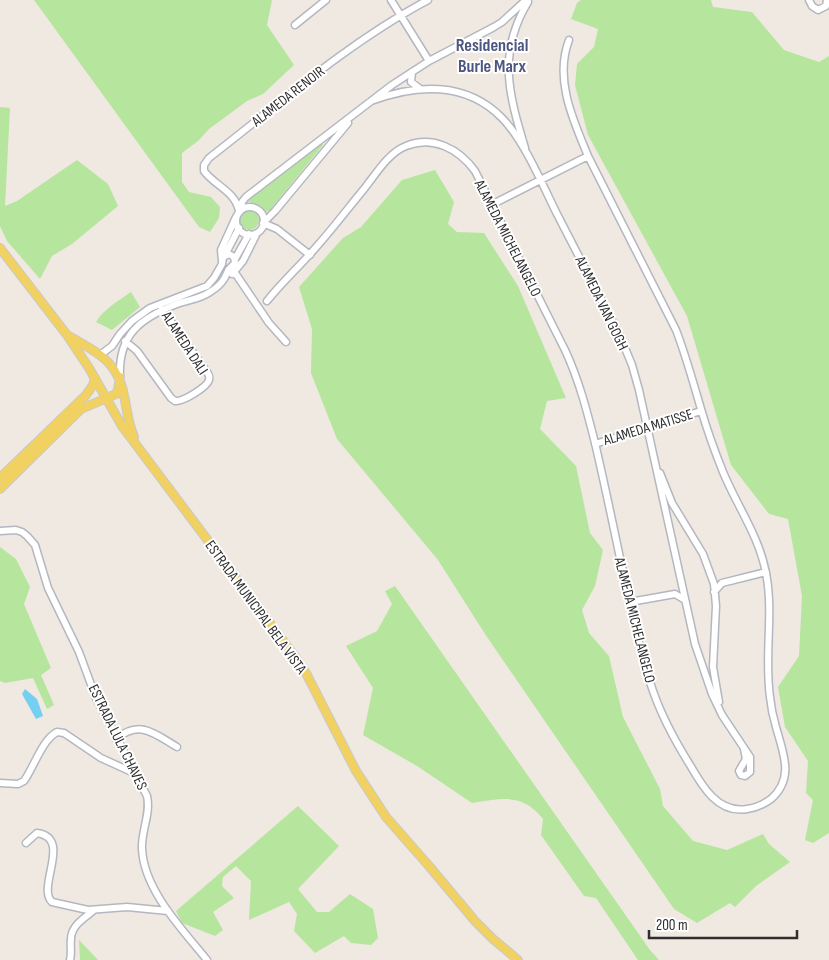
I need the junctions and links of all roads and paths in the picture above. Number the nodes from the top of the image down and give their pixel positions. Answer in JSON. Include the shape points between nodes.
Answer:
{"nodes":[{"id":1,"x":326,"y":0,"type":"edge"},
{"id":2,"x":391,"y":0,"type":"edge"},
{"id":3,"x":428,"y":0,"type":"edge"},
{"id":4,"x":527,"y":0,"type":"edge"},
{"id":5,"x":808,"y":0,"type":"edge"},
{"id":6,"x":827,"y":0,"type":"edge"},
{"id":7,"x":400,"y":15,"type":"junction"},
{"id":8,"x":502,"y":22,"type":"junction"},
{"id":9,"x":295,"y":25,"type":"dead end"},
{"id":10,"x":514,"y":30,"type":"junction"},
{"id":11,"x":569,"y":40,"type":"dead end"},
{"id":12,"x":429,"y":62,"type":"junction"},
{"id":13,"x":412,"y":72,"type":"junction"},
{"id":14,"x":418,"y":88,"type":"junction"},
{"id":15,"x":371,"y":101,"type":"junction"},
{"id":16,"x":361,"y":109,"type":"junction"},
{"id":17,"x":514,"y":110,"type":"junction"},
{"id":18,"x":502,"y":118,"type":"junction"},
{"id":19,"x":322,"y":138,"type":"junction"},
{"id":20,"x":328,"y":145,"type":"junction"},
{"id":21,"x":588,"y":156,"type":"junction"},
{"id":22,"x":528,"y":157,"type":"junction"},
{"id":23,"x":540,"y":180,"type":"junction"},
{"id":24,"x":492,"y":205,"type":"junction"},
{"id":25,"x":239,"y":213,"type":"junction"},
{"id":26,"x":264,"y":222,"type":"junction"},
{"id":27,"x":238,"y":228,"type":"junction"},
{"id":28,"x":257,"y":233,"type":"junction"},
{"id":29,"x":249,"y":234,"type":"junction"},
{"id":30,"x":0,"y":242,"type":"edge"},
{"id":31,"x":0,"y":248,"type":"edge"},
{"id":32,"x":225,"y":255,"type":"junction"},
{"id":33,"x":310,"y":255,"type":"junction"},
{"id":34,"x":235,"y":259,"type":"junction"},
{"id":35,"x":222,"y":264,"type":"junction"},
{"id":36,"x":232,"y":269,"type":"junction"},
{"id":37,"x":18,"y":270,"type":"junction"},
{"id":38,"x":267,"y":301,"type":"dead end"},
{"id":39,"x":158,"y":304,"type":"junction"},
{"id":40,"x":164,"y":310,"type":"junction"},
{"id":41,"x":67,"y":335,"type":"junction"},
{"id":42,"x":125,"y":341,"type":"junction"},
{"id":43,"x":286,"y":342,"type":"dead end"},
{"id":44,"x":100,"y":355,"type":"junction"},
{"id":45,"x":89,"y":368,"type":"junction"},
{"id":46,"x":120,"y":377,"type":"junction"},
{"id":47,"x":95,"y":378,"type":"junction"},
{"id":48,"x":106,"y":400,"type":"junction"},
{"id":49,"x":701,"y":411,"type":"junction"},
{"id":50,"x":647,"y":427,"type":"junction"},
{"id":51,"x":595,"y":444,"type":"junction"},
{"id":52,"x":138,"y":448,"type":"junction"},
{"id":53,"x":653,"y":458,"type":"junction"},
{"id":54,"x":0,"y":478,"type":"edge"},
{"id":55,"x":0,"y":489,"type":"edge"},
{"id":56,"x":672,"y":503,"type":"junction"},
{"id":57,"x":665,"y":506,"type":"junction"},
{"id":58,"x":0,"y":531,"type":"edge"},
{"id":59,"x":766,"y":572,"type":"junction"},
{"id":60,"x":712,"y":578,"type":"junction"},
{"id":61,"x":722,"y":583,"type":"junction"},
{"id":62,"x":682,"y":584,"type":"junction"},
{"id":63,"x":714,"y":592,"type":"junction"},
{"id":64,"x":675,"y":594,"type":"junction"},
{"id":65,"x":685,"y":600,"type":"junction"},
{"id":66,"x":630,"y":602,"type":"junction"},
{"id":67,"x":713,"y":672,"type":"junction"},
{"id":68,"x":704,"y":674,"type":"junction"},
{"id":69,"x":722,"y":715,"type":"junction"},
{"id":70,"x":116,"y":739,"type":"junction"},
{"id":71,"x":177,"y":747,"type":"dead end"},
{"id":72,"x":744,"y":749,"type":"dead end"},
{"id":73,"x":134,"y":774,"type":"junction"},
{"id":74,"x":0,"y":783,"type":"edge"},
{"id":75,"x":26,"y":843,"type":"dead end"},
{"id":76,"x":93,"y":911,"type":"junction"},
{"id":77,"x":168,"y":911,"type":"junction"},
{"id":78,"x":70,"y":960,"type":"edge"},
{"id":79,"x":207,"y":960,"type":"edge"},
{"id":80,"x":518,"y":960,"type":"edge"}],
"edges":[{"from":1,"to":9,"type":"street"},
{"from":2,"to":7,"type":"street"},
{"from":3,"to":7,"type":"street","name":"ALAMEDA RENOIR"},
{"from":4,"to":8,"type":"street"},
{"from":4,"to":10,"type":"street"},
{"from":5,"to":6,"type":"street","via":[[818,10],[826,6]]},
{"from":7,"to":12,"type":"street"},
{"from":7,"to":25,"type":"street","name":"ALAMEDA RENOIR","via":[[337,58],[206,162],[206,174],[232,195]]},
{"from":8,"to":10,"type":"street"},
{"from":8,"to":12,"type":"street"},
{"from":10,"to":17,"type":"street","via":[[508,71]]},
{"from":11,"to":21,"type":"street","name":"ALAMEDA MICHELANGELO","via":[[563,59],[566,92]]},
{"from":12,"to":13,"type":"street"},
{"from":13,"to":14,"type":"street","via":[[411,82]]},
{"from":13,"to":15,"type":"street"},
{"from":14,"to":15,"type":"street"},
{"from":14,"to":18,"type":"street","via":[[443,89],[470,97]]},
{"from":15,"to":16,"type":"street"},
{"from":16,"to":19,"type":"street"},
{"from":16,"to":20,"type":"street"},
{"from":17,"to":18,"type":"street"},
{"from":17,"to":22,"type":"street"},
{"from":18,"to":22,"type":"street"},
{"from":19,"to":20,"type":"street"},
{"from":19,"to":25,"type":"street","via":[[246,197]]},
{"from":20,"to":26,"type":"street"},
{"from":21,"to":23,"type":"street"},
{"from":21,"to":49,"type":"street","name":"ALAMEDA MICHELANGELO","via":[[676,330]]},
{"from":22,"to":23,"type":"street","name":"ALAMEDA VAN GOGH"},
{"from":23,"to":24,"type":"street"},
{"from":23,"to":50,"type":"street","name":"ALAMEDA VAN GOGH","via":[[623,343],[636,379]]},
{"from":24,"to":33,"type":"street","name":"ALAMEDA MICHELANGELO","via":[[475,171],[462,156],[439,144],[415,143],[391,155]]},
{"from":24,"to":51,"type":"street","name":"ALAMEDA MICHELANGELO","via":[[572,366],[582,391]]},
{"from":25,"to":26,"type":"street","via":[[246,207],[254,208],[261,212]]},
{"from":25,"to":27,"type":"street"},
{"from":25,"to":35,"type":"street","via":[[221,250]]},
{"from":26,"to":28,"type":"street"},
{"from":26,"to":33,"type":"street"},
{"from":27,"to":29,"type":"street"},
{"from":27,"to":32,"type":"street"},
{"from":28,"to":29,"type":"street"},
{"from":28,"to":36,"type":"street","via":[[243,261]]},
{"from":29,"to":34,"type":"street"},
{"from":30,"to":37,"type":"main road","name":"ESTRADA MUNICIPAL BELA VISTA"},
{"from":31,"to":37,"type":"main road","name":"ESTRADA MUNICIPAL BELA VISTA"},
{"from":32,"to":34,"type":"street"},
{"from":32,"to":35,"type":"street"},
{"from":33,"to":38,"type":"street","name":"ALAMEDA MICHELANGELO"},
{"from":34,"to":36,"type":"street"},
{"from":35,"to":36,"type":"street"},
{"from":35,"to":39,"type":"street","via":[[207,286]]},
{"from":36,"to":40,"type":"street","via":[[204,296]]},
{"from":36,"to":43,"type":"street"},
{"from":37,"to":41,"type":"main road","name":"ESTRADA MUNICIPAL BELA VISTA"},
{"from":39,"to":40,"type":"street","name":"ALAMEDA DALI"},
{"from":39,"to":44,"type":"street","via":[[132,321]]},
{"from":40,"to":42,"type":"street","via":[[140,323]]},
{"from":40,"to":42,"type":"street","name":"ALAMEDA DALI","via":[[207,372],[207,383],[185,400],[174,400],[137,351]]},
{"from":41,"to":44,"type":"main road"},
{"from":41,"to":45,"type":"main road","name":"ESTRADA MUNICIPAL BELA VISTA"},
{"from":42,"to":46,"type":"street","via":[[119,359]]},
{"from":44,"to":45,"type":"main road","via":[[92,359]]},
{"from":44,"to":46,"type":"main road"},
{"from":45,"to":47,"type":"main road","name":"ESTRADA MUNICIPAL BELA VISTA"},
{"from":46,"to":48,"type":"main road","via":[[117,392]]},
{"from":46,"to":52,"type":"main road","via":[[128,419]]},
{"from":47,"to":48,"type":"main road","name":"ESTRADA MUNICIPAL BELA VISTA"},
{"from":47,"to":54,"type":"main road","via":[[86,396]]},
{"from":48,"to":52,"type":"main road","name":"ESTRADA MUNICIPAL BELA VISTA"},
{"from":48,"to":55,"type":"main road","via":[[81,409]]},
{"from":49,"to":50,"type":"street","name":"ALAMEDA MATISSE"},
{"from":49,"to":59,"type":"street","name":"ALAMEDA MICHELANGELO"},
{"from":50,"to":51,"type":"street","name":"ALAMEDA MATISSE"},
{"from":50,"to":53,"type":"street","name":"ALAMEDA VAN GOGH"},
{"from":51,"to":66,"type":"street","name":"ALAMEDA MICHELANGELO"},
{"from":52,"to":80,"type":"main road","name":"ESTRADA MUNICIPAL BELA VISTA","via":[[296,658],[356,771],[386,818],[475,921]]},
{"from":53,"to":56,"type":"street","name":"ALAMEDA VAN GOGH"},
{"from":53,"to":57,"type":"street","name":"ALAMEDA VAN GOGH"},
{"from":56,"to":57,"type":"street"},
{"from":56,"to":60,"type":"street","name":"ALAMEDA VAN GOGH"},
{"from":57,"to":62,"type":"street","name":"ALAMEDA VAN GOGH"},
{"from":58,"to":70,"type":"street","name":"ESTRADA LULA CHAVES","via":[[22,532],[35,545],[48,588]]},
{"from":59,"to":61,"type":"street"},
{"from":59,"to":66,"type":"street","name":"ALAMEDA MICHELANGELO","via":[[770,608],[770,696],[786,773],[775,795],[764,804],[749,809],[729,808],[712,797],[678,746],[645,668]]},
{"from":60,"to":61,"type":"street"},
{"from":60,"to":63,"type":"street","name":"ALAMEDA VAN GOGH"},
{"from":61,"to":63,"type":"street"},
{"from":62,"to":64,"type":"street"},
{"from":62,"to":65,"type":"street","name":"ALAMEDA VAN GOGH"},
{"from":63,"to":67,"type":"street","name":"ALAMEDA VAN GOGH"},
{"from":64,"to":65,"type":"street"},
{"from":64,"to":66,"type":"street"},
{"from":65,"to":68,"type":"street","name":"ALAMEDA VAN GOGH"},
{"from":67,"to":68,"type":"street"},
{"from":67,"to":69,"type":"street","name":"ALAMEDA VAN GOGH"},
{"from":68,"to":69,"type":"street","name":"ALAMEDA VAN GOGH"},
{"from":69,"to":72,"type":"street","name":"ALAMEDA VAN GOGH"},
{"from":70,"to":71,"type":"street","via":[[128,730],[140,728]]},
{"from":70,"to":73,"type":"street","name":"ESTRADA LULA CHAVES"},
{"from":73,"to":74,"type":"street","via":[[57,732],[44,746],[24,781]]},
{"from":73,"to":77,"type":"street","name":"ESTRADA LULA CHAVES","via":[[148,800],[142,847],[145,868]]},
{"from":75,"to":76,"type":"street","via":[[37,832],[52,842],[54,852],[48,890],[51,902]]},
{"from":76,"to":77,"type":"street","via":[[127,908]]},
{"from":76,"to":78,"type":"street","via":[[72,934]]},
{"from":77,"to":79,"type":"street","name":"ESTRADA LULA CHAVES"}]}
